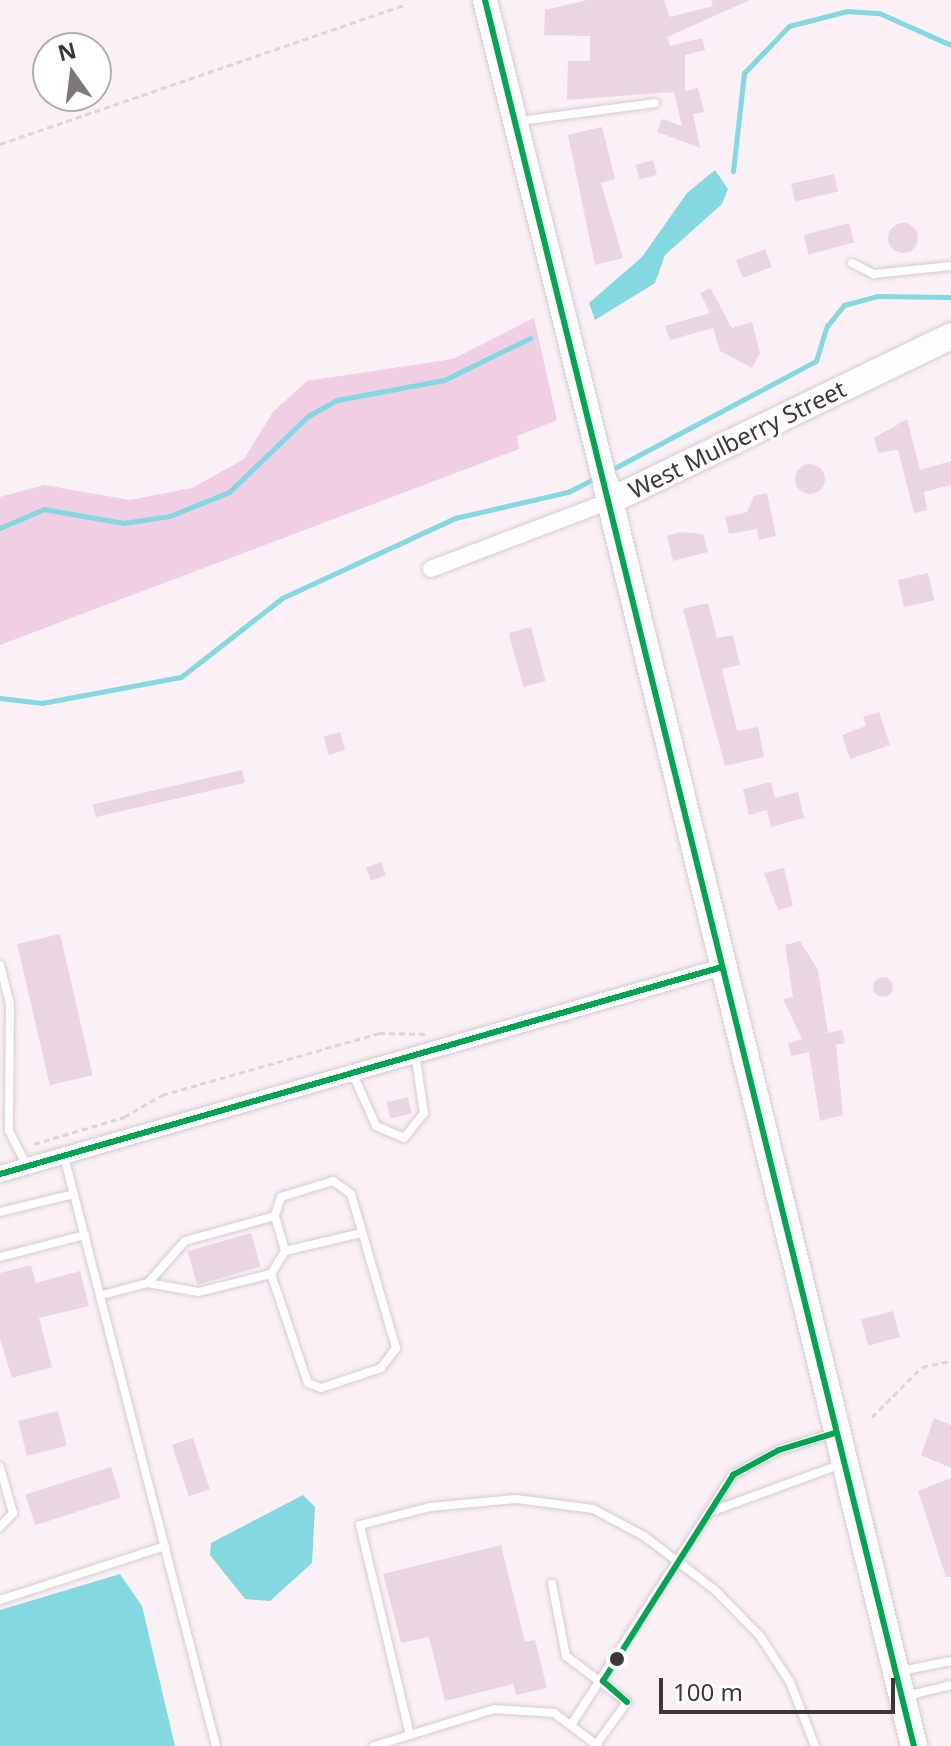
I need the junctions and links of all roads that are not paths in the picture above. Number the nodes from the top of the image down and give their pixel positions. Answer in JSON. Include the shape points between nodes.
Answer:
{"nodes":[{"id":1,"x":485,"y":0,"type":"edge"},
{"id":2,"x":655,"y":103,"type":"dead end"},
{"id":3,"x":515,"y":122,"type":"junction"},
{"id":4,"x":852,"y":263,"type":"dead end"},
{"id":5,"x":951,"y":266,"type":"edge"},
{"id":6,"x":951,"y":336,"type":"edge"},
{"id":7,"x":605,"y":483,"type":"junction"},
{"id":8,"x":431,"y":569,"type":"dead end"},
{"id":9,"x":0,"y":965,"type":"edge"},
{"id":10,"x":722,"y":967,"type":"junction"},
{"id":11,"x":414,"y":1053,"type":"junction"},
{"id":12,"x":351,"y":1071,"type":"junction"},
{"id":13,"x":64,"y":1155,"type":"junction"},
{"id":14,"x":27,"y":1166,"type":"junction"},
{"id":15,"x":0,"y":1174,"type":"edge"},
{"id":16,"x":74,"y":1194,"type":"junction"},
{"id":17,"x":0,"y":1212,"type":"edge"},
{"id":18,"x":275,"y":1216,"type":"junction"},
{"id":19,"x":362,"y":1233,"type":"junction"},
{"id":20,"x":85,"y":1235,"type":"junction"},
{"id":21,"x":285,"y":1251,"type":"junction"},
{"id":22,"x":0,"y":1257,"type":"edge"},
{"id":23,"x":271,"y":1274,"type":"junction"},
{"id":24,"x":148,"y":1283,"type":"junction"},
{"id":25,"x":102,"y":1295,"type":"junction"},
{"id":26,"x":835,"y":1433,"type":"junction"},
{"id":27,"x":843,"y":1464,"type":"junction"},
{"id":28,"x":0,"y":1467,"type":"edge"},
{"id":29,"x":706,"y":1514,"type":"junction"},
{"id":30,"x":0,"y":1527,"type":"edge"},
{"id":31,"x":165,"y":1546,"type":"junction"},
{"id":32,"x":676,"y":1559,"type":"junction"},
{"id":33,"x":552,"y":1584,"type":"dead end"},
{"id":34,"x":0,"y":1600,"type":"edge"},
{"id":35,"x":951,"y":1661,"type":"edge"},
{"id":36,"x":603,"y":1681,"type":"junction"},
{"id":37,"x":899,"y":1685,"type":"junction"},
{"id":38,"x":951,"y":1685,"type":"edge"},
{"id":39,"x":571,"y":1725,"type":"junction"},
{"id":40,"x":410,"y":1735,"type":"junction"},
{"id":41,"x":597,"y":1745,"type":"edge"},
{"id":42,"x":216,"y":1746,"type":"edge"},
{"id":43,"x":374,"y":1746,"type":"edge"},
{"id":44,"x":815,"y":1746,"type":"edge"},
{"id":45,"x":914,"y":1746,"type":"edge"}],
"edges":[{"from":1,"to":3,"type":"main road"},
{"from":2,"to":3,"type":"lane"},
{"from":3,"to":7,"type":"main road"},
{"from":4,"to":5,"type":"lane","via":[[874,274]]},
{"from":6,"to":7,"type":"main road","name":"West Mulberry Street"},
{"from":7,"to":8,"type":"street","name":"West Mulberry Street"},
{"from":7,"to":10,"type":"main road"},
{"from":9,"to":14,"type":"lane","via":[[10,1004],[9,1131]]},
{"from":10,"to":11,"type":"street"},
{"from":10,"to":26,"type":"main road"},
{"from":11,"to":12,"type":"street"},
{"from":11,"to":12,"type":"lane","via":[[424,1113],[404,1138],[376,1126]]},
{"from":12,"to":13,"type":"street"},
{"from":13,"to":14,"type":"street"},
{"from":13,"to":16,"type":"lane"},
{"from":14,"to":15,"type":"street"},
{"from":16,"to":17,"type":"lane"},
{"from":16,"to":20,"type":"lane"},
{"from":18,"to":19,"type":"lane","via":[[281,1197],[333,1181],[351,1194]]},
{"from":18,"to":21,"type":"lane"},
{"from":18,"to":24,"type":"lane","via":[[185,1241]]},
{"from":19,"to":21,"type":"lane"},
{"from":19,"to":23,"type":"lane","via":[[396,1348],[381,1368],[321,1388],[308,1383]]},
{"from":20,"to":22,"type":"lane"},
{"from":20,"to":25,"type":"lane"},
{"from":21,"to":23,"type":"lane"},
{"from":23,"to":24,"type":"lane","via":[[198,1292]]},
{"from":24,"to":25,"type":"lane"},
{"from":25,"to":31,"type":"lane"},
{"from":26,"to":27,"type":"main road"},
{"from":26,"to":29,"type":"lane","via":[[779,1450],[733,1475]]},
{"from":27,"to":29,"type":"lane","via":[[747,1492]]},
{"from":27,"to":37,"type":"main road"},
{"from":28,"to":30,"type":"lane","via":[[13,1513]]},
{"from":29,"to":32,"type":"lane"},
{"from":31,"to":34,"type":"lane"},
{"from":31,"to":42,"type":"lane"},
{"from":32,"to":36,"type":"lane"},
{"from":32,"to":40,"type":"lane","via":[[593,1509],[555,1501],[475,1500],[360,1525]]},
{"from":32,"to":44,"type":"lane","via":[[760,1636],[790,1682]]},
{"from":33,"to":36,"type":"lane","via":[[566,1656]]},
{"from":35,"to":37,"type":"lane"},
{"from":36,"to":39,"type":"lane"},
{"from":36,"to":41,"type":"lane","via":[[627,1702]]},
{"from":37,"to":38,"type":"lane"},
{"from":37,"to":45,"type":"main road"},
{"from":39,"to":40,"type":"lane","via":[[554,1713],[494,1709]]},
{"from":39,"to":41,"type":"lane"},
{"from":40,"to":43,"type":"lane"}]}
